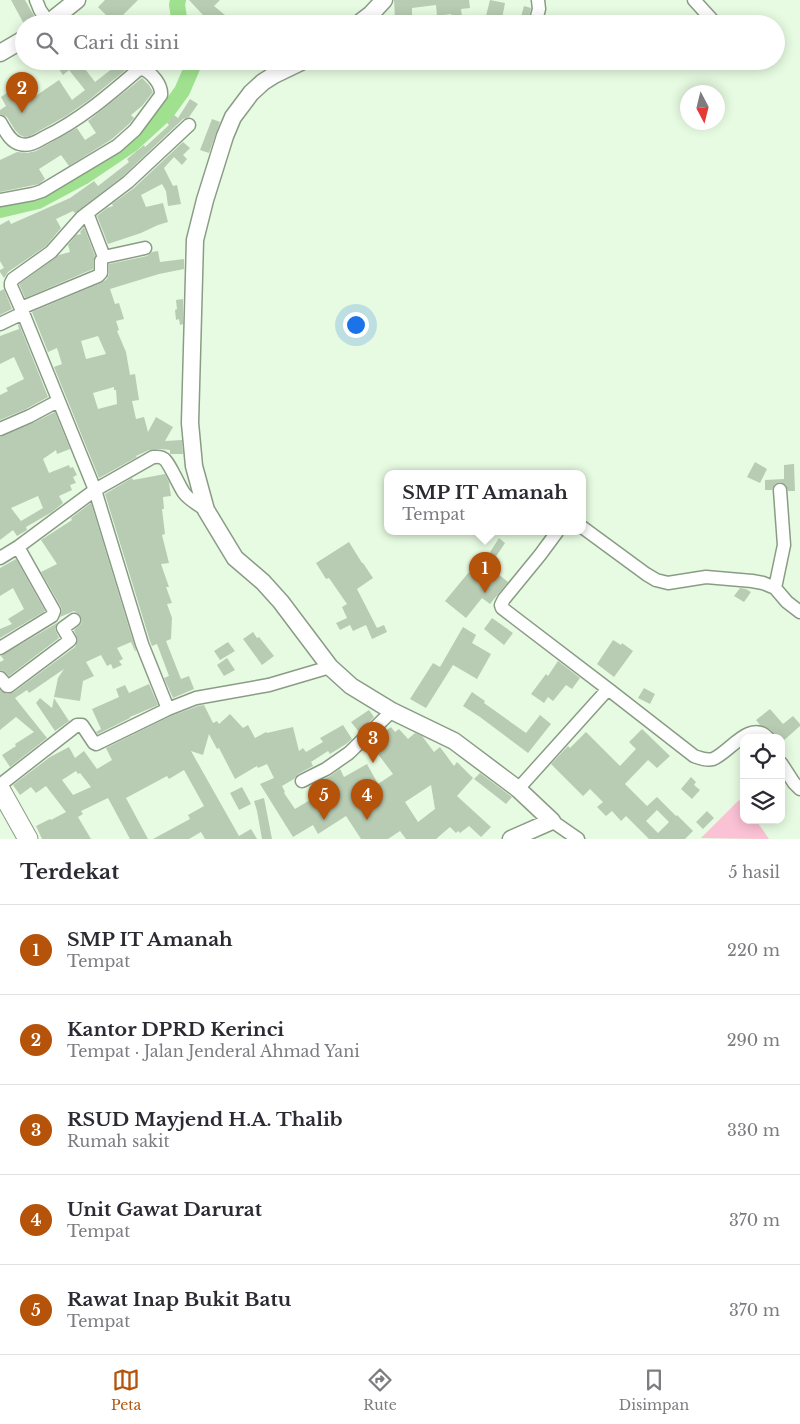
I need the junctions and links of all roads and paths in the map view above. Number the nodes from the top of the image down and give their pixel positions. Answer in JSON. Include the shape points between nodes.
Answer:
{"nodes":[{"id":1,"x":36,"y":0,"type":"edge"},
{"id":2,"x":77,"y":0,"type":"edge"},
{"id":3,"x":90,"y":0,"type":"edge"},
{"id":4,"x":384,"y":0,"type":"edge"},
{"id":5,"x":538,"y":0,"type":"edge"},
{"id":6,"x":694,"y":0,"type":"edge"},
{"id":7,"x":45,"y":15,"type":"edge"},
{"id":8,"x":61,"y":15,"type":"edge"},
{"id":9,"x":66,"y":15,"type":"edge"},
{"id":10,"x":370,"y":15,"type":"edge"},
{"id":11,"x":537,"y":15,"type":"edge"},
{"id":12,"x":708,"y":15,"type":"edge"},
{"id":13,"x":15,"y":48,"type":"edge"},
{"id":14,"x":0,"y":52,"type":"edge"},
{"id":15,"x":15,"y":52,"type":"edge"},
{"id":16,"x":0,"y":64,"type":"edge"},
{"id":17,"x":140,"y":70,"type":"edge"},
{"id":18,"x":145,"y":70,"type":"edge"},
{"id":19,"x":284,"y":70,"type":"edge"},
{"id":20,"x":1,"y":125,"type":"edge"},
{"id":21,"x":189,"y":125,"type":"dead end"},
{"id":22,"x":0,"y":200,"type":"edge"},
{"id":23,"x":87,"y":213,"type":"junction"},
{"id":24,"x":145,"y":248,"type":"dead end"},
{"id":25,"x":104,"y":256,"type":"junction"},
{"id":26,"x":22,"y":310,"type":"junction"},
{"id":27,"x":0,"y":324,"type":"edge"},
{"id":28,"x":58,"y":400,"type":"junction"},
{"id":29,"x":0,"y":429,"type":"edge"},
{"id":30,"x":95,"y":490,"type":"junction"},
{"id":31,"x":780,"y":490,"type":"dead end"},
{"id":32,"x":206,"y":510,"type":"junction"},
{"id":33,"x":586,"y":529,"type":"edge"},
{"id":34,"x":555,"y":535,"type":"edge"},
{"id":35,"x":18,"y":547,"type":"junction"},
{"id":36,"x":0,"y":558,"type":"edge"},
{"id":37,"x":775,"y":588,"type":"junction"},
{"id":38,"x":800,"y":612,"type":"edge"},
{"id":39,"x":74,"y":620,"type":"dead end"},
{"id":40,"x":0,"y":648,"type":"edge"},
{"id":41,"x":330,"y":667,"type":"junction"},
{"id":42,"x":0,"y":678,"type":"edge"},
{"id":43,"x":608,"y":689,"type":"junction"},
{"id":44,"x":168,"y":709,"type":"junction"},
{"id":45,"x":392,"y":711,"type":"junction"},
{"id":46,"x":748,"y":734,"type":"edge"},
{"id":47,"x":764,"y":734,"type":"edge"},
{"id":48,"x":740,"y":740,"type":"edge"},
{"id":49,"x":785,"y":768,"type":"edge"},
{"id":50,"x":302,"y":781,"type":"dead end"},
{"id":51,"x":0,"y":785,"type":"edge"},
{"id":52,"x":0,"y":789,"type":"edge"},
{"id":53,"x":518,"y":789,"type":"junction"},
{"id":54,"x":800,"y":789,"type":"edge"},
{"id":55,"x":552,"y":821,"type":"junction"},
{"id":56,"x":28,"y":839,"type":"edge"},
{"id":57,"x":511,"y":839,"type":"edge"},
{"id":58,"x":578,"y":839,"type":"edge"}],
"edges":[{"from":1,"to":7,"type":"street"},
{"from":2,"to":8,"type":"main road"},
{"from":3,"to":9,"type":"main road"},
{"from":4,"to":10,"type":"main road"},
{"from":5,"to":11,"type":"street"},
{"from":6,"to":12,"type":"street"},
{"from":13,"to":14,"type":"main road"},
{"from":15,"to":16,"type":"main road"},
{"from":17,"to":20,"type":"street","via":[[86,114],[35,143],[19,144]]},
{"from":18,"to":22,"type":"street","via":[[158,84],[161,95],[117,146],[50,187]]},
{"from":19,"to":32,"type":"main road","via":[[251,93],[233,117],[220,150],[195,240],[190,423],[194,466]]},
{"from":21,"to":23,"type":"street","via":[[128,182]]},
{"from":23,"to":25,"type":"street"},
{"from":23,"to":26,"type":"street","via":[[51,252],[12,281]]},
{"from":24,"to":25,"type":"street"},
{"from":25,"to":26,"type":"street","via":[[98,276]]},
{"from":26,"to":27,"type":"street"},
{"from":26,"to":28,"type":"street"},
{"from":28,"to":29,"type":"street"},
{"from":28,"to":30,"type":"street"},
{"from":30,"to":32,"type":"street","via":[[149,458],[157,457],[168,463],[184,494]]},
{"from":30,"to":35,"type":"street"},
{"from":30,"to":44,"type":"street","via":[[142,644]]},
{"from":31,"to":37,"type":"street","via":[[784,545]]},
{"from":32,"to":41,"type":"main road","via":[[235,558],[281,602]]},
{"from":33,"to":37,"type":"street","via":[[656,580],[668,583],[706,577],[736,579]]},
{"from":34,"to":43,"type":"street","via":[[504,599],[502,608]]},
{"from":35,"to":36,"type":"street"},
{"from":35,"to":40,"type":"street","via":[[54,611],[52,616]]},
{"from":37,"to":38,"type":"street"},
{"from":39,"to":42,"type":"street","via":[[63,627],[69,641],[9,686]]},
{"from":41,"to":44,"type":"street","via":[[269,685],[203,696]]},
{"from":41,"to":45,"type":"main road","via":[[351,686]]},
{"from":43,"to":48,"type":"street","via":[[701,759],[714,759]]},
{"from":43,"to":53,"type":"street"},
{"from":44,"to":51,"type":"street","via":[[96,744],[82,725],[77,725]]},
{"from":45,"to":50,"type":"street","via":[[349,753]]},
{"from":45,"to":53,"type":"main road","via":[[454,741]]},
{"from":46,"to":47,"type":"street"},
{"from":49,"to":54,"type":"street"},
{"from":52,"to":56,"type":"highway"},
{"from":53,"to":55,"type":"main road"},
{"from":55,"to":57,"type":"main road"},
{"from":55,"to":58,"type":"street"}]}
